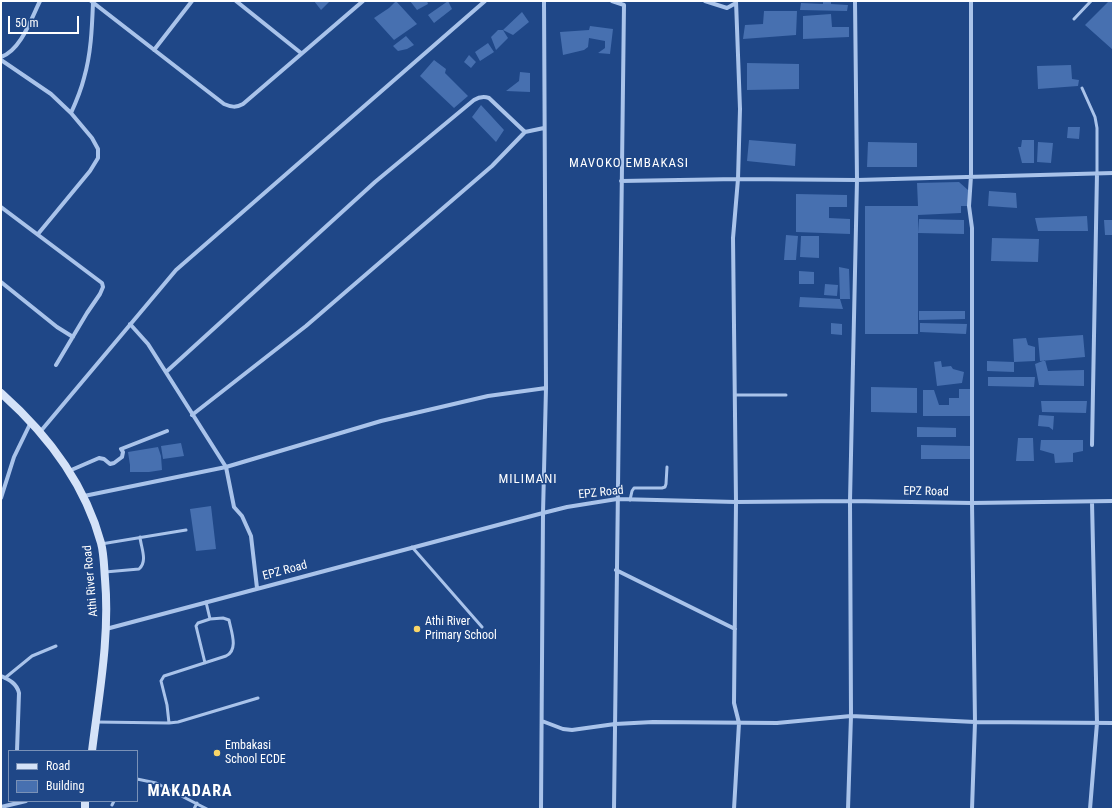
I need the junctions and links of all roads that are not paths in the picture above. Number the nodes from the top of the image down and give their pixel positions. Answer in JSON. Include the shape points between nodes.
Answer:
{"nodes":[{"id":1,"x":40,"y":1,"type":"edge"},
{"id":2,"x":192,"y":1,"type":"edge"},
{"id":3,"x":236,"y":1,"type":"edge"},
{"id":4,"x":363,"y":1,"type":"edge"},
{"id":5,"x":485,"y":1,"type":"edge"},
{"id":6,"x":544,"y":1,"type":"edge"},
{"id":7,"x":612,"y":1,"type":"edge"},
{"id":8,"x":705,"y":1,"type":"edge"},
{"id":9,"x":855,"y":1,"type":"edge"},
{"id":10,"x":971,"y":1,"type":"edge"},
{"id":11,"x":1091,"y":1,"type":"edge"},
{"id":12,"x":92,"y":2,"type":"edge"},
{"id":13,"x":736,"y":2,"type":"edge"},
{"id":14,"x":624,"y":3,"type":"edge"},
{"id":15,"x":1074,"y":19,"type":"dead end"},
{"id":16,"x":154,"y":50,"type":"junction"},
{"id":17,"x":301,"y":53,"type":"junction"},
{"id":18,"x":1,"y":59,"type":"edge"},
{"id":19,"x":1082,"y":88,"type":"dead end"},
{"id":20,"x":71,"y":113,"type":"junction"},
{"id":21,"x":544,"y":128,"type":"junction"},
{"id":22,"x":525,"y":132,"type":"junction"},
{"id":23,"x":1097,"y":173,"type":"junction"},
{"id":24,"x":1113,"y":173,"type":"edge"},
{"id":25,"x":971,"y":176,"type":"junction"},
{"id":26,"x":738,"y":179,"type":"junction"},
{"id":27,"x":857,"y":180,"type":"junction"},
{"id":28,"x":621,"y":181,"type":"junction"},
{"id":29,"x":1,"y":207,"type":"edge"},
{"id":30,"x":38,"y":234,"type":"junction"},
{"id":31,"x":1,"y":282,"type":"edge"},
{"id":32,"x":130,"y":324,"type":"junction"},
{"id":33,"x":73,"y":337,"type":"junction"},
{"id":34,"x":56,"y":365,"type":"dead end"},
{"id":35,"x":166,"y":372,"type":"junction"},
{"id":36,"x":546,"y":388,"type":"junction"},
{"id":37,"x":1,"y":393,"type":"edge"},
{"id":38,"x":735,"y":394,"type":"junction"},
{"id":39,"x":786,"y":395,"type":"dead end"},
{"id":40,"x":192,"y":415,"type":"junction"},
{"id":41,"x":32,"y":422,"type":"junction"},
{"id":42,"x":166,"y":431,"type":"dead end"},
{"id":43,"x":40,"y":432,"type":"junction"},
{"id":44,"x":1092,"y":445,"type":"dead end"},
{"id":45,"x":666,"y":467,"type":"dead end"},
{"id":46,"x":226,"y":468,"type":"junction"},
{"id":47,"x":68,"y":471,"type":"junction"},
{"id":48,"x":84,"y":496,"type":"junction"},
{"id":49,"x":1,"y":498,"type":"edge"},
{"id":50,"x":617,"y":499,"type":"junction"},
{"id":51,"x":630,"y":500,"type":"junction"},
{"id":52,"x":850,"y":500,"type":"junction"},
{"id":53,"x":1113,"y":501,"type":"edge"},
{"id":54,"x":736,"y":502,"type":"junction"},
{"id":55,"x":1092,"y":502,"type":"junction"},
{"id":56,"x":972,"y":503,"type":"junction"},
{"id":57,"x":543,"y":513,"type":"junction"},
{"id":58,"x":186,"y":530,"type":"dead end"},
{"id":59,"x":140,"y":537,"type":"junction"},
{"id":60,"x":101,"y":544,"type":"junction"},
{"id":61,"x":412,"y":547,"type":"junction"},
{"id":62,"x":616,"y":570,"type":"junction"},
{"id":63,"x":105,"y":572,"type":"junction"},
{"id":64,"x":257,"y":588,"type":"junction"},
{"id":65,"x":206,"y":602,"type":"junction"},
{"id":66,"x":210,"y":619,"type":"junction"},
{"id":67,"x":482,"y":627,"type":"dead end"},
{"id":68,"x":106,"y":629,"type":"junction"},
{"id":69,"x":735,"y":629,"type":"junction"},
{"id":70,"x":56,"y":646,"type":"dead end"},
{"id":71,"x":205,"y":663,"type":"junction"},
{"id":72,"x":3,"y":677,"type":"edge"},
{"id":73,"x":258,"y":698,"type":"dead end"},
{"id":74,"x":851,"y":716,"type":"junction"},
{"id":75,"x":542,"y":721,"type":"junction"},
{"id":76,"x":96,"y":722,"type":"junction"},
{"id":77,"x":739,"y":722,"type":"junction"},
{"id":78,"x":975,"y":722,"type":"junction"},
{"id":79,"x":1097,"y":722,"type":"junction"},
{"id":80,"x":169,"y":723,"type":"junction"},
{"id":81,"x":1113,"y":723,"type":"edge"},
{"id":82,"x":615,"y":724,"type":"junction"},
{"id":83,"x":17,"y":750,"type":"edge"},
{"id":84,"x":92,"y":750,"type":"edge"},
{"id":85,"x":138,"y":779,"type":"edge"},
{"id":86,"x":13,"y":802,"type":"edge"},
{"id":87,"x":196,"y":803,"type":"junction"},
{"id":88,"x":1,"y":806,"type":"edge"},
{"id":89,"x":194,"y":809,"type":"edge"},
{"id":90,"x":207,"y":809,"type":"edge"},
{"id":91,"x":541,"y":809,"type":"edge"},
{"id":92,"x":614,"y":809,"type":"edge"},
{"id":93,"x":734,"y":809,"type":"edge"},
{"id":94,"x":848,"y":809,"type":"edge"},
{"id":95,"x":972,"y":809,"type":"edge"},
{"id":96,"x":1090,"y":809,"type":"edge"}],
"edges":[{"from":1,"to":18,"type":"street","via":[[19,43],[12,52]]},
{"from":2,"to":16,"type":"street"},
{"from":3,"to":17,"type":"street"},
{"from":4,"to":17,"type":"street"},
{"from":5,"to":32,"type":"street","via":[[188,259]]},
{"from":6,"to":21,"type":"street"},
{"from":7,"to":14,"type":"street"},
{"from":8,"to":13,"type":"street","via":[[727,8]]},
{"from":9,"to":27,"type":"street"},
{"from":10,"to":25,"type":"street"},
{"from":11,"to":15,"type":"lane"},
{"from":12,"to":16,"type":"street"},
{"from":12,"to":20,"type":"street","via":[[92,28],[87,66]]},
{"from":13,"to":26,"type":"street","via":[[740,109]]},
{"from":14,"to":28,"type":"street"},
{"from":16,"to":17,"type":"street","via":[[230,107],[244,104]]},
{"from":18,"to":20,"type":"street","via":[[51,94]]},
{"from":19,"to":23,"type":"lane","via":[[1098,128]]},
{"from":20,"to":30,"type":"street","via":[[96,144],[98,158],[84,180]]},
{"from":21,"to":22,"type":"street"},
{"from":21,"to":36,"type":"street"},
{"from":22,"to":35,"type":"street","via":[[485,96],[474,100],[374,182]]},
{"from":22,"to":40,"type":"street","via":[[492,166],[306,326]]},
{"from":23,"to":24,"type":"street"},
{"from":23,"to":25,"type":"street"},
{"from":23,"to":44,"type":"street"},
{"from":25,"to":27,"type":"street"},
{"from":25,"to":56,"type":"street","via":[[969,206],[972,236]]},
{"from":26,"to":27,"type":"street"},
{"from":26,"to":28,"type":"street"},
{"from":26,"to":38,"type":"street","via":[[733,238]]},
{"from":27,"to":52,"type":"street"},
{"from":28,"to":50,"type":"street"},
{"from":29,"to":30,"type":"street"},
{"from":30,"to":33,"type":"street","via":[[102,283],[100,294]]},
{"from":31,"to":33,"type":"street"},
{"from":32,"to":35,"type":"street","via":[[148,344]]},
{"from":32,"to":43,"type":"street"},
{"from":33,"to":34,"type":"street"},
{"from":35,"to":40,"type":"street"},
{"from":36,"to":46,"type":"street","via":[[488,396],[381,421]]},
{"from":36,"to":57,"type":"street"},
{"from":37,"to":41,"type":"main road","name":"Athi River Road"},
{"from":38,"to":39,"type":"lane"},
{"from":38,"to":54,"type":"street"},
{"from":40,"to":46,"type":"street"},
{"from":41,"to":43,"type":"main road","name":"Athi River Road"},
{"from":41,"to":49,"type":"street","via":[[14,457]]},
{"from":42,"to":47,"type":"street","via":[[121,449],[122,457],[114,463],[110,464],[99,458]]},
{"from":43,"to":47,"type":"main road","name":"Athi River Road"},
{"from":45,"to":51,"type":"lane","via":[[665,487],[634,488]]},
{"from":46,"to":48,"type":"street"},
{"from":46,"to":64,"type":"street","via":[[234,507],[242,516],[251,536]]},
{"from":47,"to":48,"type":"main road","name":"Athi River Road"},
{"from":48,"to":60,"type":"main road","name":"Athi River Road"},
{"from":50,"to":51,"type":"street","name":"EPZ Road"},
{"from":50,"to":57,"type":"street","name":"EPZ Road"},
{"from":50,"to":62,"type":"street"},
{"from":51,"to":54,"type":"street","name":"EPZ Road"},
{"from":52,"to":54,"type":"street","name":"EPZ Road"},
{"from":52,"to":56,"type":"street","name":"EPZ Road"},
{"from":52,"to":74,"type":"street"},
{"from":53,"to":55,"type":"street","name":"EPZ Road"},
{"from":54,"to":69,"type":"street"},
{"from":55,"to":56,"type":"street","name":"EPZ Road"},
{"from":55,"to":79,"type":"street"},
{"from":56,"to":78,"type":"street"},
{"from":57,"to":61,"type":"street","name":"EPZ Road"},
{"from":57,"to":75,"type":"street"},
{"from":58,"to":59,"type":"lane"},
{"from":59,"to":60,"type":"lane"},
{"from":59,"to":63,"type":"lane","via":[[144,561],[139,569]]},
{"from":60,"to":63,"type":"main road","name":"Athi River Road"},
{"from":61,"to":64,"type":"street","name":"EPZ Road"},
{"from":61,"to":67,"type":"lane"},
{"from":62,"to":69,"type":"street"},
{"from":62,"to":82,"type":"street"},
{"from":63,"to":68,"type":"main road","name":"Athi River Road"},
{"from":64,"to":65,"type":"street","name":"EPZ Road"},
{"from":65,"to":66,"type":"lane"},
{"from":65,"to":68,"type":"street","name":"EPZ Road"},
{"from":66,"to":71,"type":"lane","via":[[196,626]]},
{"from":66,"to":71,"type":"lane","via":[[229,620],[234,647],[230,654]]},
{"from":68,"to":76,"type":"main road","name":"Athi River Road"},
{"from":69,"to":77,"type":"street","via":[[734,703]]},
{"from":70,"to":72,"type":"lane","via":[[32,656]]},
{"from":71,"to":80,"type":"lane","via":[[162,678]]},
{"from":72,"to":83,"type":"street","via":[[17,687],[19,693]]},
{"from":73,"to":80,"type":"lane"},
{"from":74,"to":77,"type":"street","via":[[777,723]]},
{"from":74,"to":78,"type":"street"},
{"from":74,"to":94,"type":"street"},
{"from":75,"to":82,"type":"street","via":[[572,730]]},
{"from":75,"to":91,"type":"street"},
{"from":76,"to":80,"type":"lane"},
{"from":76,"to":84,"type":"main road","name":"Athi River Road"},
{"from":77,"to":82,"type":"street"},
{"from":77,"to":93,"type":"street"},
{"from":78,"to":79,"type":"street"},
{"from":78,"to":95,"type":"street"},
{"from":79,"to":81,"type":"street"},
{"from":79,"to":96,"type":"street"},
{"from":82,"to":92,"type":"street"},
{"from":85,"to":87,"type":"lane","via":[[156,783]]},
{"from":86,"to":88,"type":"street"},
{"from":87,"to":89,"type":"lane"},
{"from":87,"to":90,"type":"lane"}]}
